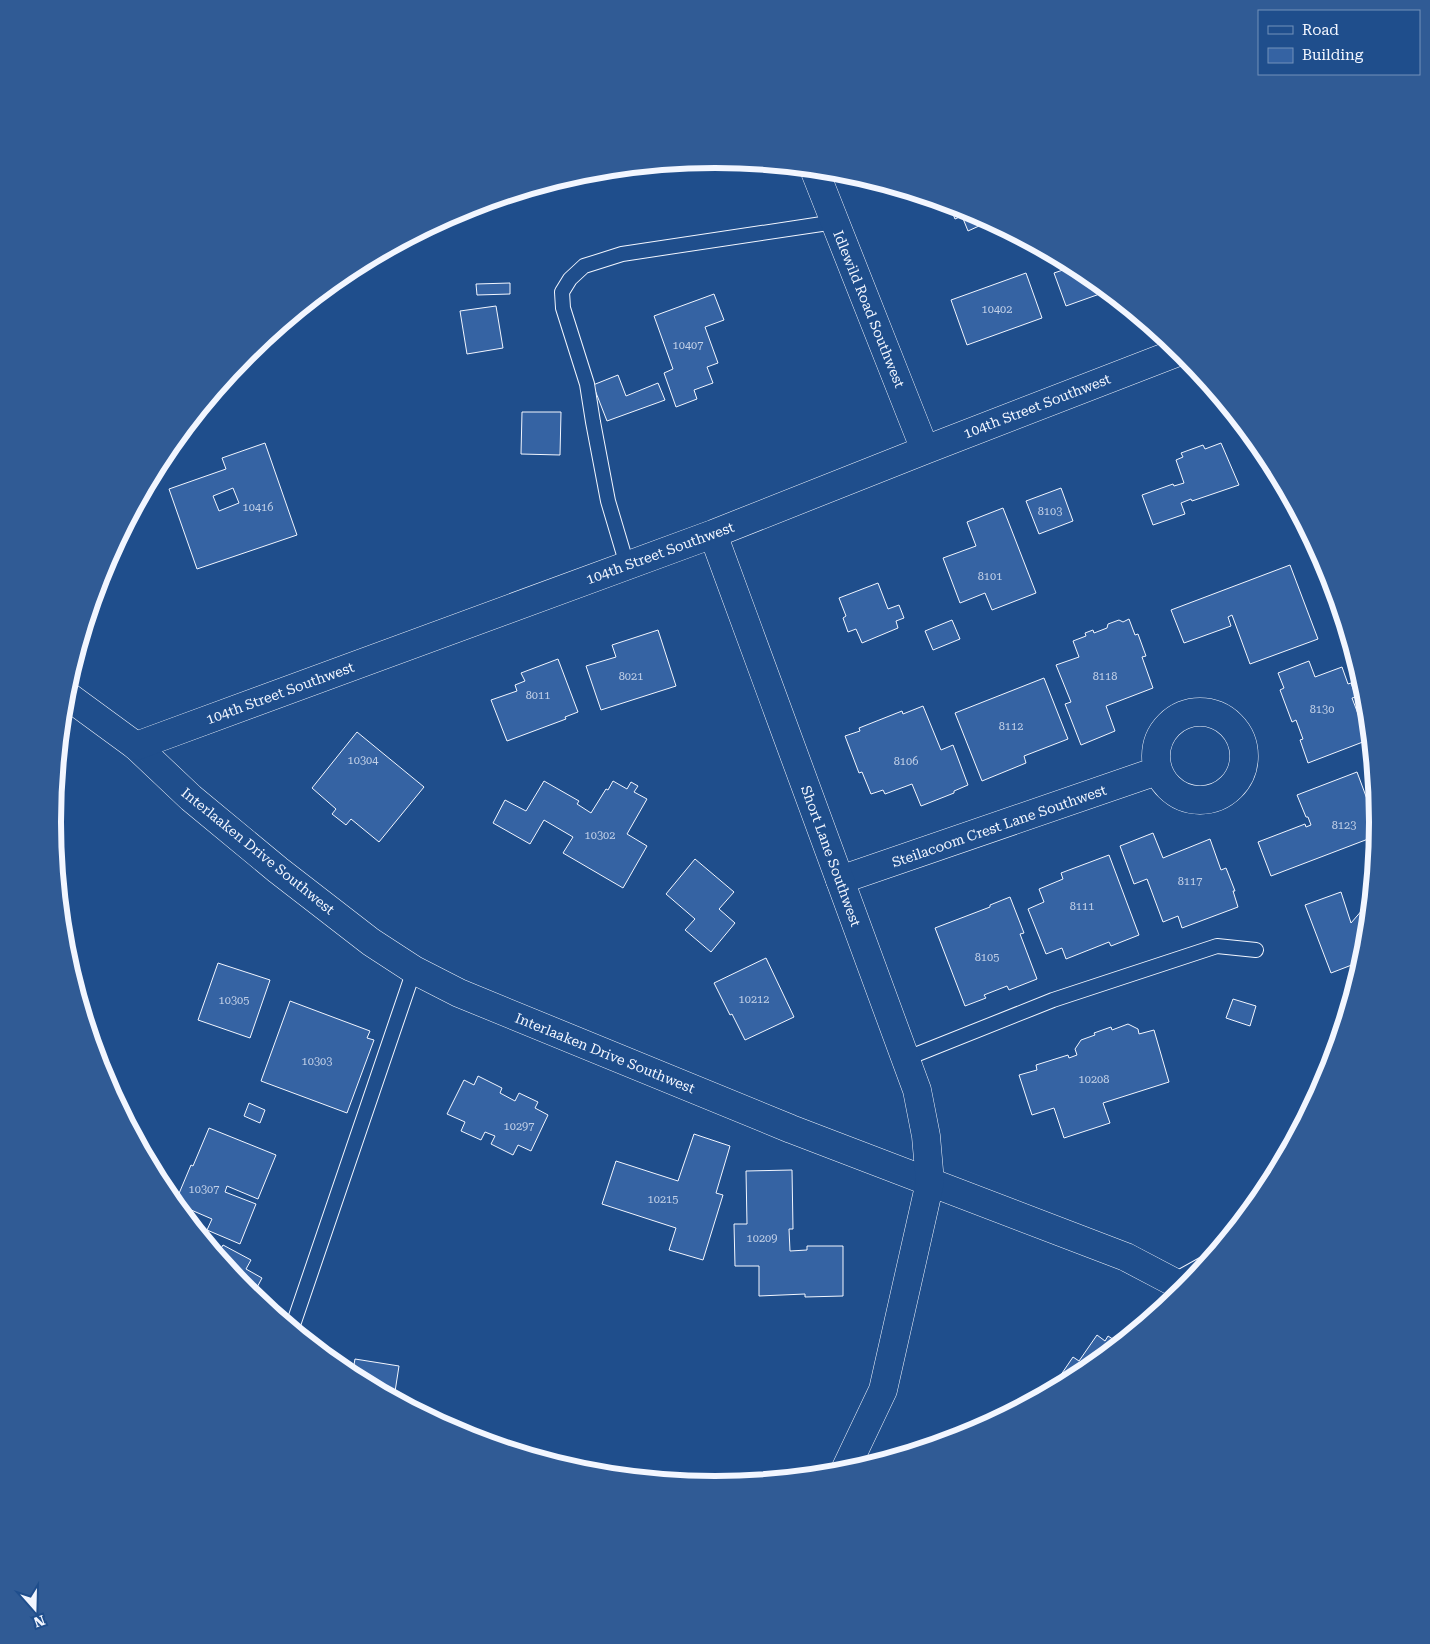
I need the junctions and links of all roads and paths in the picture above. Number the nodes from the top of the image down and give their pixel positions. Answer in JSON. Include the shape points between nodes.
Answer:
{"nodes":[{"id":1,"x":817,"y":177,"type":"edge"},
{"id":2,"x":835,"y":222,"type":"junction"},
{"id":3,"x":1171,"y":355,"type":"edge"},
{"id":4,"x":925,"y":450,"type":"junction"},
{"id":5,"x":713,"y":534,"type":"junction"},
{"id":6,"x":627,"y":565,"type":"junction"},
{"id":7,"x":73,"y":700,"type":"edge"},
{"id":8,"x":136,"y":746,"type":"junction"},
{"id":9,"x":1158,"y":771,"type":"dead end"},
{"id":10,"x":840,"y":880,"type":"junction"},
{"id":11,"x":1256,"y":950,"type":"dead end"},
{"id":12,"x":414,"y":970,"type":"junction"},
{"id":13,"x":905,"y":1059,"type":"junction"},
{"id":14,"x":930,"y":1182,"type":"junction"},
{"id":15,"x":1177,"y":1284,"type":"edge"},
{"id":16,"x":294,"y":1322,"type":"edge"},
{"id":17,"x":849,"y":1462,"type":"edge"}],
"edges":[{"from":1,"to":2,"type":"street","name":"Idlewild Road Southwest"},
{"from":2,"to":4,"type":"street","name":"Idlewild Road Southwest"},
{"from":2,"to":6,"type":"lane","via":[[622,254],[584,266],[562,292],[563,308],[587,384],[608,501]]},
{"from":3,"to":4,"type":"street","name":"104th Street Southwest"},
{"from":4,"to":5,"type":"street","name":"104th Street Southwest"},
{"from":5,"to":6,"type":"street","name":"104th Street Southwest"},
{"from":5,"to":10,"type":"street","name":"Short Lane Southwest"},
{"from":6,"to":8,"type":"street","name":"104th Street Southwest"},
{"from":7,"to":8,"type":"street","name":"Interlaaken Drive Southwest"},
{"from":8,"to":12,"type":"street","name":"Interlaaken Drive Southwest","via":[[278,870],[371,942]]},
{"from":9,"to":10,"type":"street","name":"Steilacoom Crest Lane Southwest"},
{"from":10,"to":13,"type":"street","name":"Short Lane Southwest"},
{"from":11,"to":13,"type":"lane","via":[[1217,946],[1053,1000]]},
{"from":12,"to":14,"type":"street","name":"Interlaaken Drive Southwest","via":[[459,993],[781,1125]]},
{"from":12,"to":16,"type":"lane"},
{"from":13,"to":14,"type":"street","name":"Short Lane Southwest","via":[[917,1090]]},
{"from":14,"to":15,"type":"street","name":"Interlaaken Drive Southwest","via":[[1126,1256]]},
{"from":14,"to":17,"type":"street","via":[[883,1390]]}]}
